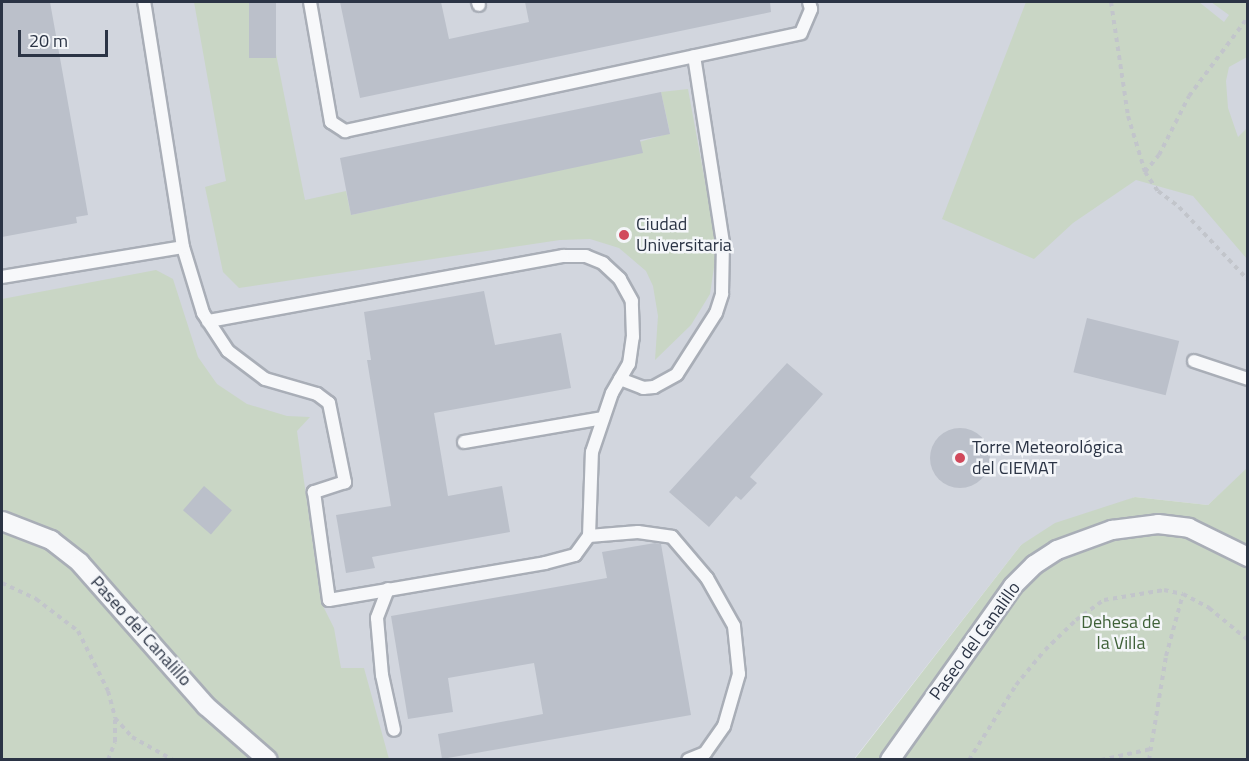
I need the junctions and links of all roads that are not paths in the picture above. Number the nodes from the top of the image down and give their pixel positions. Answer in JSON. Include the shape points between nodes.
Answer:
{"nodes":[{"id":1,"x":144,"y":2,"type":"edge"},
{"id":2,"x":310,"y":2,"type":"edge"},
{"id":3,"x":809,"y":2,"type":"edge"},
{"id":4,"x":694,"y":56,"type":"junction"},
{"id":5,"x":183,"y":247,"type":"junction"},
{"id":6,"x":2,"y":278,"type":"edge"},
{"id":7,"x":208,"y":321,"type":"junction"},
{"id":8,"x":1194,"y":361,"type":"dead end"},
{"id":9,"x":620,"y":379,"type":"junction"},
{"id":10,"x":1248,"y":379,"type":"edge"},
{"id":11,"x":603,"y":418,"type":"junction"},
{"id":12,"x":464,"y":442,"type":"dead end"},
{"id":13,"x":2,"y":521,"type":"edge"},
{"id":14,"x":589,"y":536,"type":"junction"},
{"id":15,"x":1248,"y":557,"type":"edge"},
{"id":16,"x":388,"y":589,"type":"junction"},
{"id":17,"x":394,"y":730,"type":"dead end"},
{"id":18,"x":268,"y":759,"type":"edge"},
{"id":19,"x":688,"y":759,"type":"edge"},
{"id":20,"x":890,"y":759,"type":"edge"}],
"edges":[{"from":1,"to":5,"type":"lane"},
{"from":2,"to":4,"type":"lane","via":[[332,122],[345,131]]},
{"from":3,"to":4,"type":"lane","via":[[811,9],[801,33]]},
{"from":4,"to":9,"type":"lane","via":[[723,243],[722,294],[716,314],[677,374],[654,387],[643,388]]},
{"from":5,"to":6,"type":"lane"},
{"from":5,"to":7,"type":"lane"},
{"from":7,"to":9,"type":"lane","via":[[563,256],[586,256],[603,263],[620,279],[632,301],[632,352]]},
{"from":7,"to":16,"type":"lane","via":[[228,351],[265,379],[317,394],[328,404],[345,482],[314,492],[329,600]]},
{"from":8,"to":10,"type":"lane"},
{"from":9,"to":11,"type":"lane"},
{"from":11,"to":12,"type":"lane"},
{"from":11,"to":14,"type":"lane","via":[[590,471]]},
{"from":13,"to":18,"type":"street","name":"Paseo del Canalillo","via":[[51,540],[80,563],[206,706]]},
{"from":14,"to":16,"type":"lane","via":[[574,555],[545,563]]},
{"from":14,"to":19,"type":"lane","via":[[638,532],[672,537],[707,578],[734,626],[739,674],[724,726],[705,753]]},
{"from":15,"to":20,"type":"street","name":"Paseo del Canalillo","via":[[1189,528],[1158,524],[1112,530],[1057,550],[1013,586]]},
{"from":16,"to":17,"type":"lane","via":[[377,618],[382,675]]}]}
